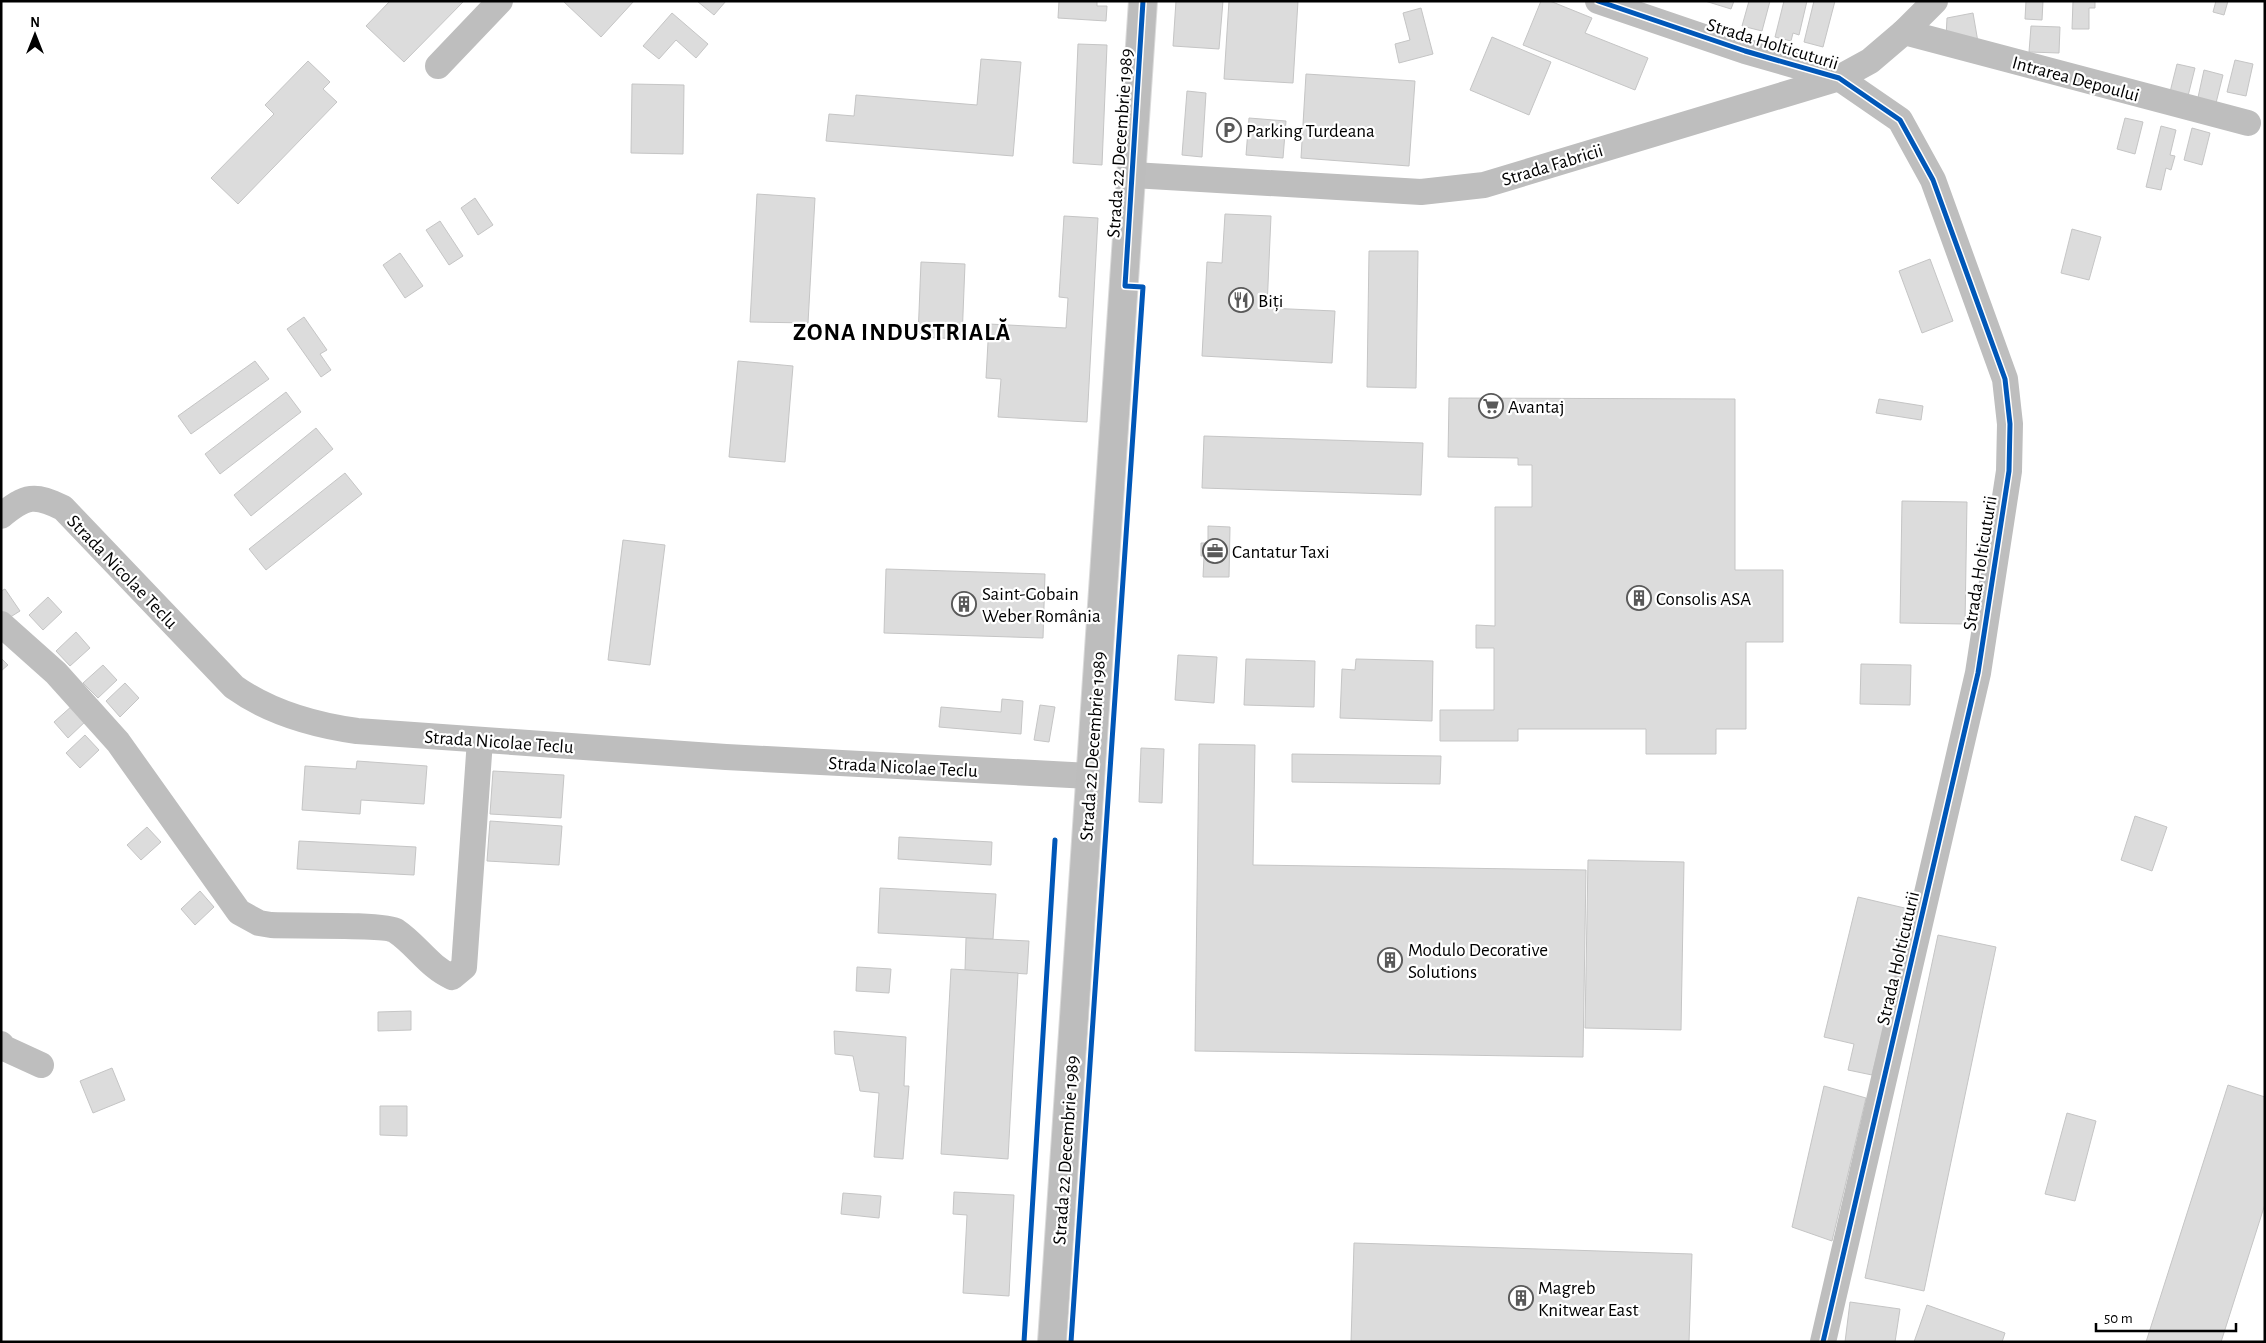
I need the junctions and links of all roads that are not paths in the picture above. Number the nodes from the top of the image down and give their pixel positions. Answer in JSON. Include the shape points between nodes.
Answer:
{"nodes":[{"id":1,"x":500,"y":1,"type":"edge"},
{"id":2,"x":1143,"y":1,"type":"edge"},
{"id":3,"x":1598,"y":1,"type":"edge"},
{"id":4,"x":1935,"y":1,"type":"edge"},
{"id":5,"x":1904,"y":32,"type":"junction"},
{"id":6,"x":438,"y":66,"type":"dead end"},
{"id":7,"x":1840,"y":78,"type":"junction"},
{"id":8,"x":2248,"y":123,"type":"dead end"},
{"id":9,"x":1133,"y":175,"type":"junction"},
{"id":10,"x":1,"y":516,"type":"edge"},
{"id":11,"x":1,"y":624,"type":"edge"},
{"id":12,"x":480,"y":740,"type":"junction"},
{"id":13,"x":1090,"y":776,"type":"junction"},
{"id":14,"x":1,"y":1044,"type":"edge"},
{"id":15,"x":41,"y":1065,"type":"dead end"},
{"id":16,"x":1052,"y":1342,"type":"edge"},
{"id":17,"x":1823,"y":1342,"type":"edge"}],
"edges":[{"from":1,"to":6,"type":"street"},
{"from":2,"to":9,"type":"main road","name":"Strada 22 Decembrie 1989"},
{"from":3,"to":7,"type":"street","name":"Strada Holticuturii","via":[[1745,51]]},
{"from":4,"to":5,"type":"street","name":"Strada Fabricii"},
{"from":5,"to":7,"type":"street","name":"Strada Fabricii","via":[[1870,62]]},
{"from":5,"to":8,"type":"street","name":"Intrarea Depoului"},
{"from":7,"to":9,"type":"street","name":"Strada Fabricii","via":[[1484,186],[1421,192]]},
{"from":7,"to":17,"type":"street","name":"Strada Holticuturii","via":[[1900,120],[1933,180],[2005,380],[2010,424],[2009,471],[1978,673]]},
{"from":9,"to":13,"type":"main road","name":"Strada 22 Decembrie 1989"},
{"from":10,"to":12,"type":"street","name":"Strada Nicolae Teclu","via":[[23,499],[43,498],[63,508],[244,694],[322,726]]},
{"from":11,"to":12,"type":"street","via":[[56,673],[118,742],[239,912],[271,926],[395,930],[438,969],[452,977],[464,967]]},
{"from":12,"to":13,"type":"street","name":"Strada Nicolae Teclu"},
{"from":13,"to":16,"type":"main road","name":"Strada 22 Decembrie 1989"},
{"from":14,"to":15,"type":"street"}]}
